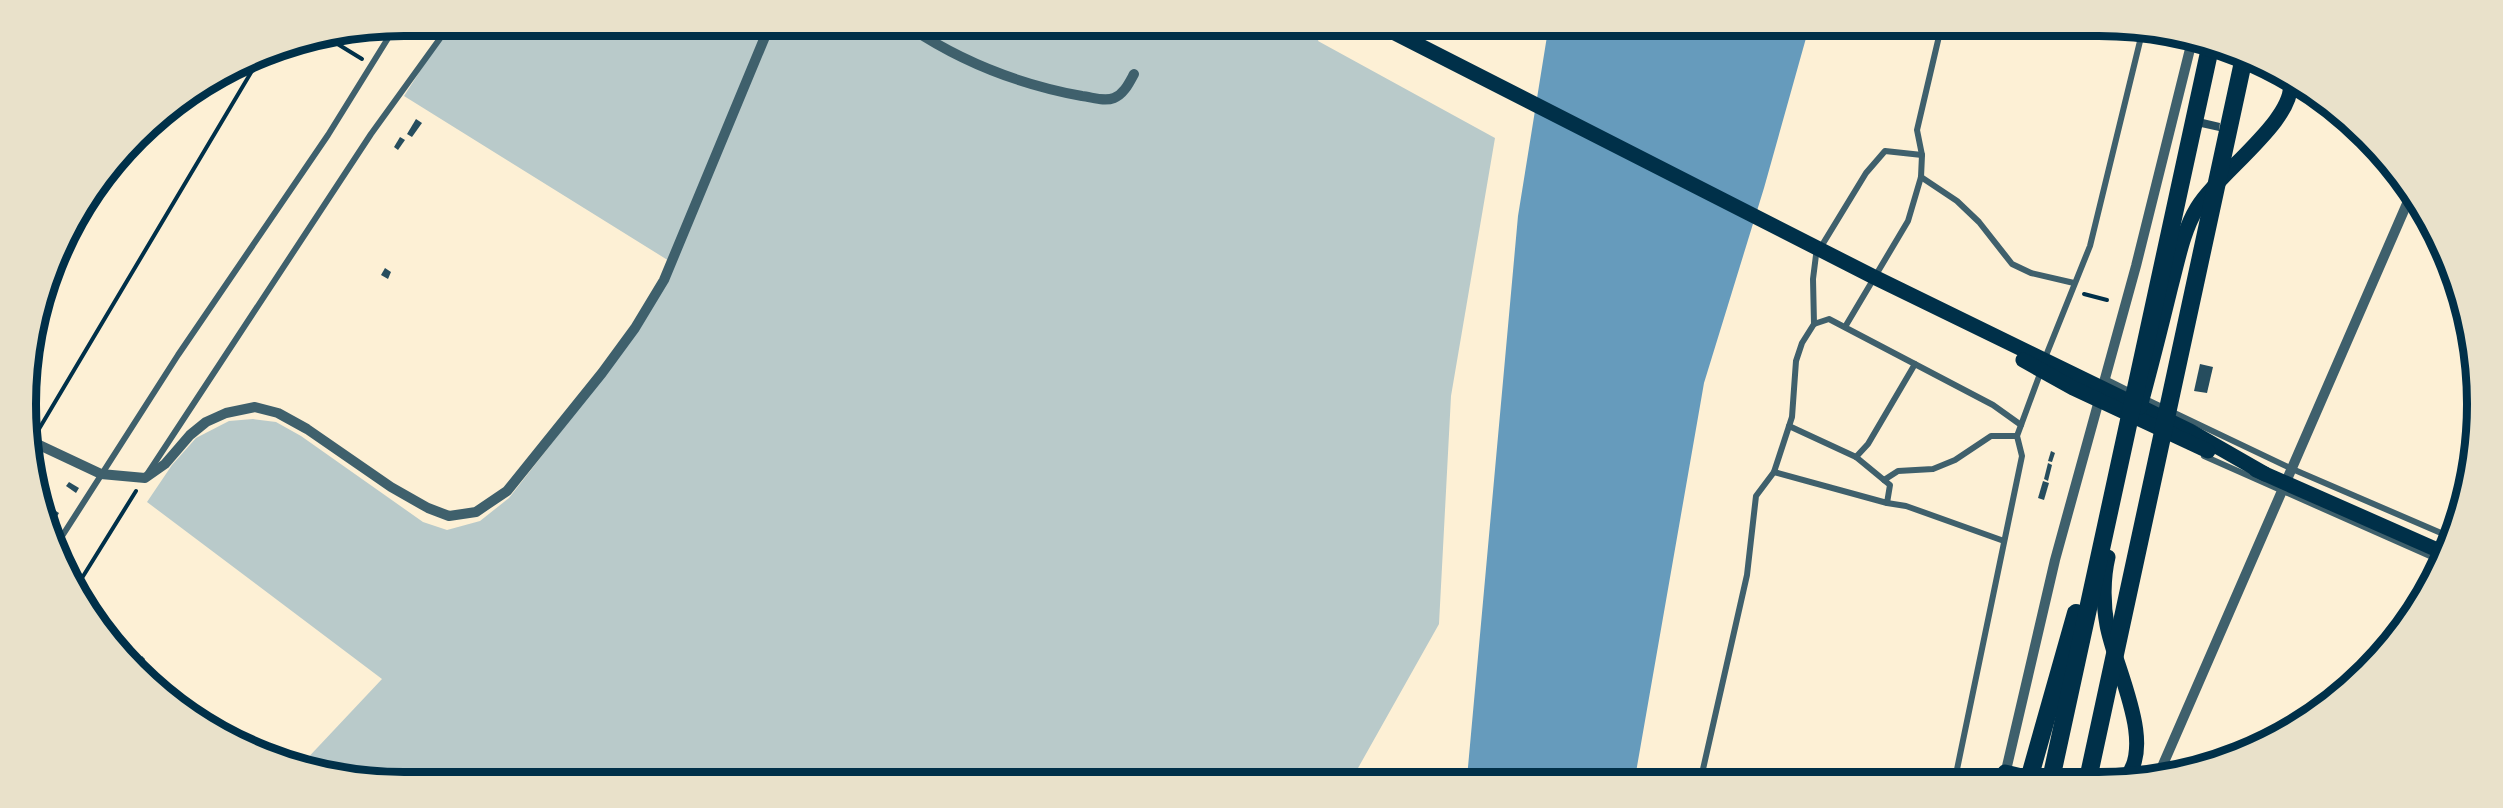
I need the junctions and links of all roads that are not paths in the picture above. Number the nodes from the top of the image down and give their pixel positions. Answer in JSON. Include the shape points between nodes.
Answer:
{"nodes":[{"id":1,"x":442,"y":36,"type":"edge"},
{"id":2,"x":765,"y":36,"type":"edge"},
{"id":3,"x":924,"y":36,"type":"edge"},
{"id":4,"x":1401,"y":36,"type":"edge"},
{"id":5,"x":1939,"y":36,"type":"edge"},
{"id":6,"x":388,"y":37,"type":"edge"},
{"id":7,"x":2141,"y":38,"type":"edge"},
{"id":8,"x":2190,"y":48,"type":"edge"},
{"id":9,"x":2209,"y":54,"type":"edge"},
{"id":10,"x":2242,"y":65,"type":"edge"},
{"id":11,"x":1134,"y":74,"type":"dead end"},
{"id":12,"x":2291,"y":90,"type":"edge"},
{"id":13,"x":1922,"y":155,"type":"junction"},
{"id":14,"x":1921,"y":177,"type":"junction"},
{"id":15,"x":2407,"y":203,"type":"edge"},
{"id":16,"x":2074,"y":284,"type":"junction"},
{"id":17,"x":1814,"y":324,"type":"junction"},
{"id":18,"x":1845,"y":327,"type":"junction"},
{"id":19,"x":1915,"y":364,"type":"junction"},
{"id":20,"x":2105,"y":379,"type":"junction"},
{"id":21,"x":2097,"y":406,"type":"junction"},
{"id":22,"x":2138,"y":413,"type":"junction"},
{"id":23,"x":2021,"y":425,"type":"junction"},
{"id":24,"x":1789,"y":426,"type":"junction"},
{"id":25,"x":2017,"y":436,"type":"junction"},
{"id":26,"x":38,"y":445,"type":"edge"},
{"id":27,"x":1856,"y":457,"type":"junction"},
{"id":28,"x":2121,"y":459,"type":"junction"},
{"id":29,"x":2290,"y":468,"type":"junction"},
{"id":30,"x":1774,"y":472,"type":"junction"},
{"id":31,"x":101,"y":474,"type":"junction"},
{"id":32,"x":145,"y":478,"type":"junction"},
{"id":33,"x":1884,"y":480,"type":"junction"},
{"id":34,"x":2281,"y":490,"type":"junction"},
{"id":35,"x":1887,"y":503,"type":"junction"},
{"id":36,"x":2443,"y":534,"type":"edge"},
{"id":37,"x":61,"y":537,"type":"edge"},
{"id":38,"x":2004,"y":541,"type":"junction"},
{"id":39,"x":2437,"y":550,"type":"edge"},
{"id":40,"x":2433,"y":557,"type":"edge"},
{"id":41,"x":2135,"y":558,"type":"junction"},
{"id":42,"x":2162,"y":766,"type":"edge"},
{"id":43,"x":2131,"y":770,"type":"edge"},
{"id":44,"x":1702,"y":772,"type":"edge"},
{"id":45,"x":1956,"y":772,"type":"edge"},
{"id":46,"x":2006,"y":772,"type":"edge"},
{"id":47,"x":2031,"y":772,"type":"edge"},
{"id":48,"x":2053,"y":772,"type":"edge"},
{"id":49,"x":2089,"y":772,"type":"edge"},
{"id":50,"x":2102,"y":772,"type":"edge"}],
"edges":[{"from":1,"to":32,"type":"street","via":[[371,134]]},
{"from":2,"to":32,"type":"street","via":[[664,280],[602,373],[507,491],[492,502],[476,512],[449,516],[428,508],[307,429],[278,413],[255,407],[206,422],[165,464]]},
{"from":3,"to":11,"type":"street","via":[[981,65],[1059,92],[1106,100],[1126,87]]},
{"from":4,"to":22,"type":"main road","via":[[1874,277],[2073,388]]},
{"from":5,"to":13,"type":"street","via":[[1917,130]]},
{"from":6,"to":31,"type":"street","via":[[328,135]]},
{"from":7,"to":16,"type":"street","via":[[2090,246]]},
{"from":8,"to":20,"type":"street"},
{"from":9,"to":28,"type":"highway"},
{"from":10,"to":41,"type":"highway"},
{"from":12,"to":22,"type":"main road","via":[[2286,108],[2197,207],[2184,237]]},
{"from":13,"to":14,"type":"street"},
{"from":13,"to":17,"type":"street","via":[[1885,151],[1866,173],[1816,255]]},
{"from":14,"to":16,"type":"street","via":[[1957,201],[1979,222],[2012,264]]},
{"from":14,"to":18,"type":"street","via":[[1908,221]]},
{"from":15,"to":29,"type":"street"},
{"from":16,"to":23,"type":"street"},
{"from":17,"to":18,"type":"street","via":[[1829,319]]},
{"from":17,"to":24,"type":"street","via":[[1796,361]]},
{"from":18,"to":19,"type":"street"},
{"from":19,"to":23,"type":"street","via":[[1993,405]]},
{"from":19,"to":27,"type":"street","via":[[1868,444]]},
{"from":20,"to":21,"type":"street"},
{"from":20,"to":29,"type":"street"},
{"from":21,"to":34,"type":"street"},
{"from":21,"to":46,"type":"street","via":[[2055,560]]},
{"from":22,"to":39,"type":"main road","via":[[2187,442]]},
{"from":22,"to":43,"type":"main road","via":[[2104,572],[2106,624],[2138,738],[2137,761]]},
{"from":23,"to":25,"type":"street"},
{"from":24,"to":27,"type":"street"},
{"from":24,"to":30,"type":"street"},
{"from":25,"to":33,"type":"street","via":[[1991,436],[1955,460],[1933,469],[1898,471]]},
{"from":25,"to":38,"type":"street","via":[[2022,456]]},
{"from":26,"to":31,"type":"street"},
{"from":27,"to":33,"type":"street"},
{"from":28,"to":47,"type":"highway"},
{"from":28,"to":48,"type":"highway"},
{"from":29,"to":34,"type":"street"},
{"from":29,"to":36,"type":"street"},
{"from":30,"to":35,"type":"street"},
{"from":30,"to":44,"type":"street","via":[[1756,496],[1747,575]]},
{"from":31,"to":32,"type":"street"},
{"from":31,"to":37,"type":"street"},
{"from":33,"to":35,"type":"street","via":[[1890,485]]},
{"from":34,"to":40,"type":"street"},
{"from":34,"to":42,"type":"street"},
{"from":35,"to":38,"type":"street","via":[[1906,506]]},
{"from":38,"to":45,"type":"street"},
{"from":41,"to":49,"type":"highway"},
{"from":41,"to":50,"type":"highway"}]}
